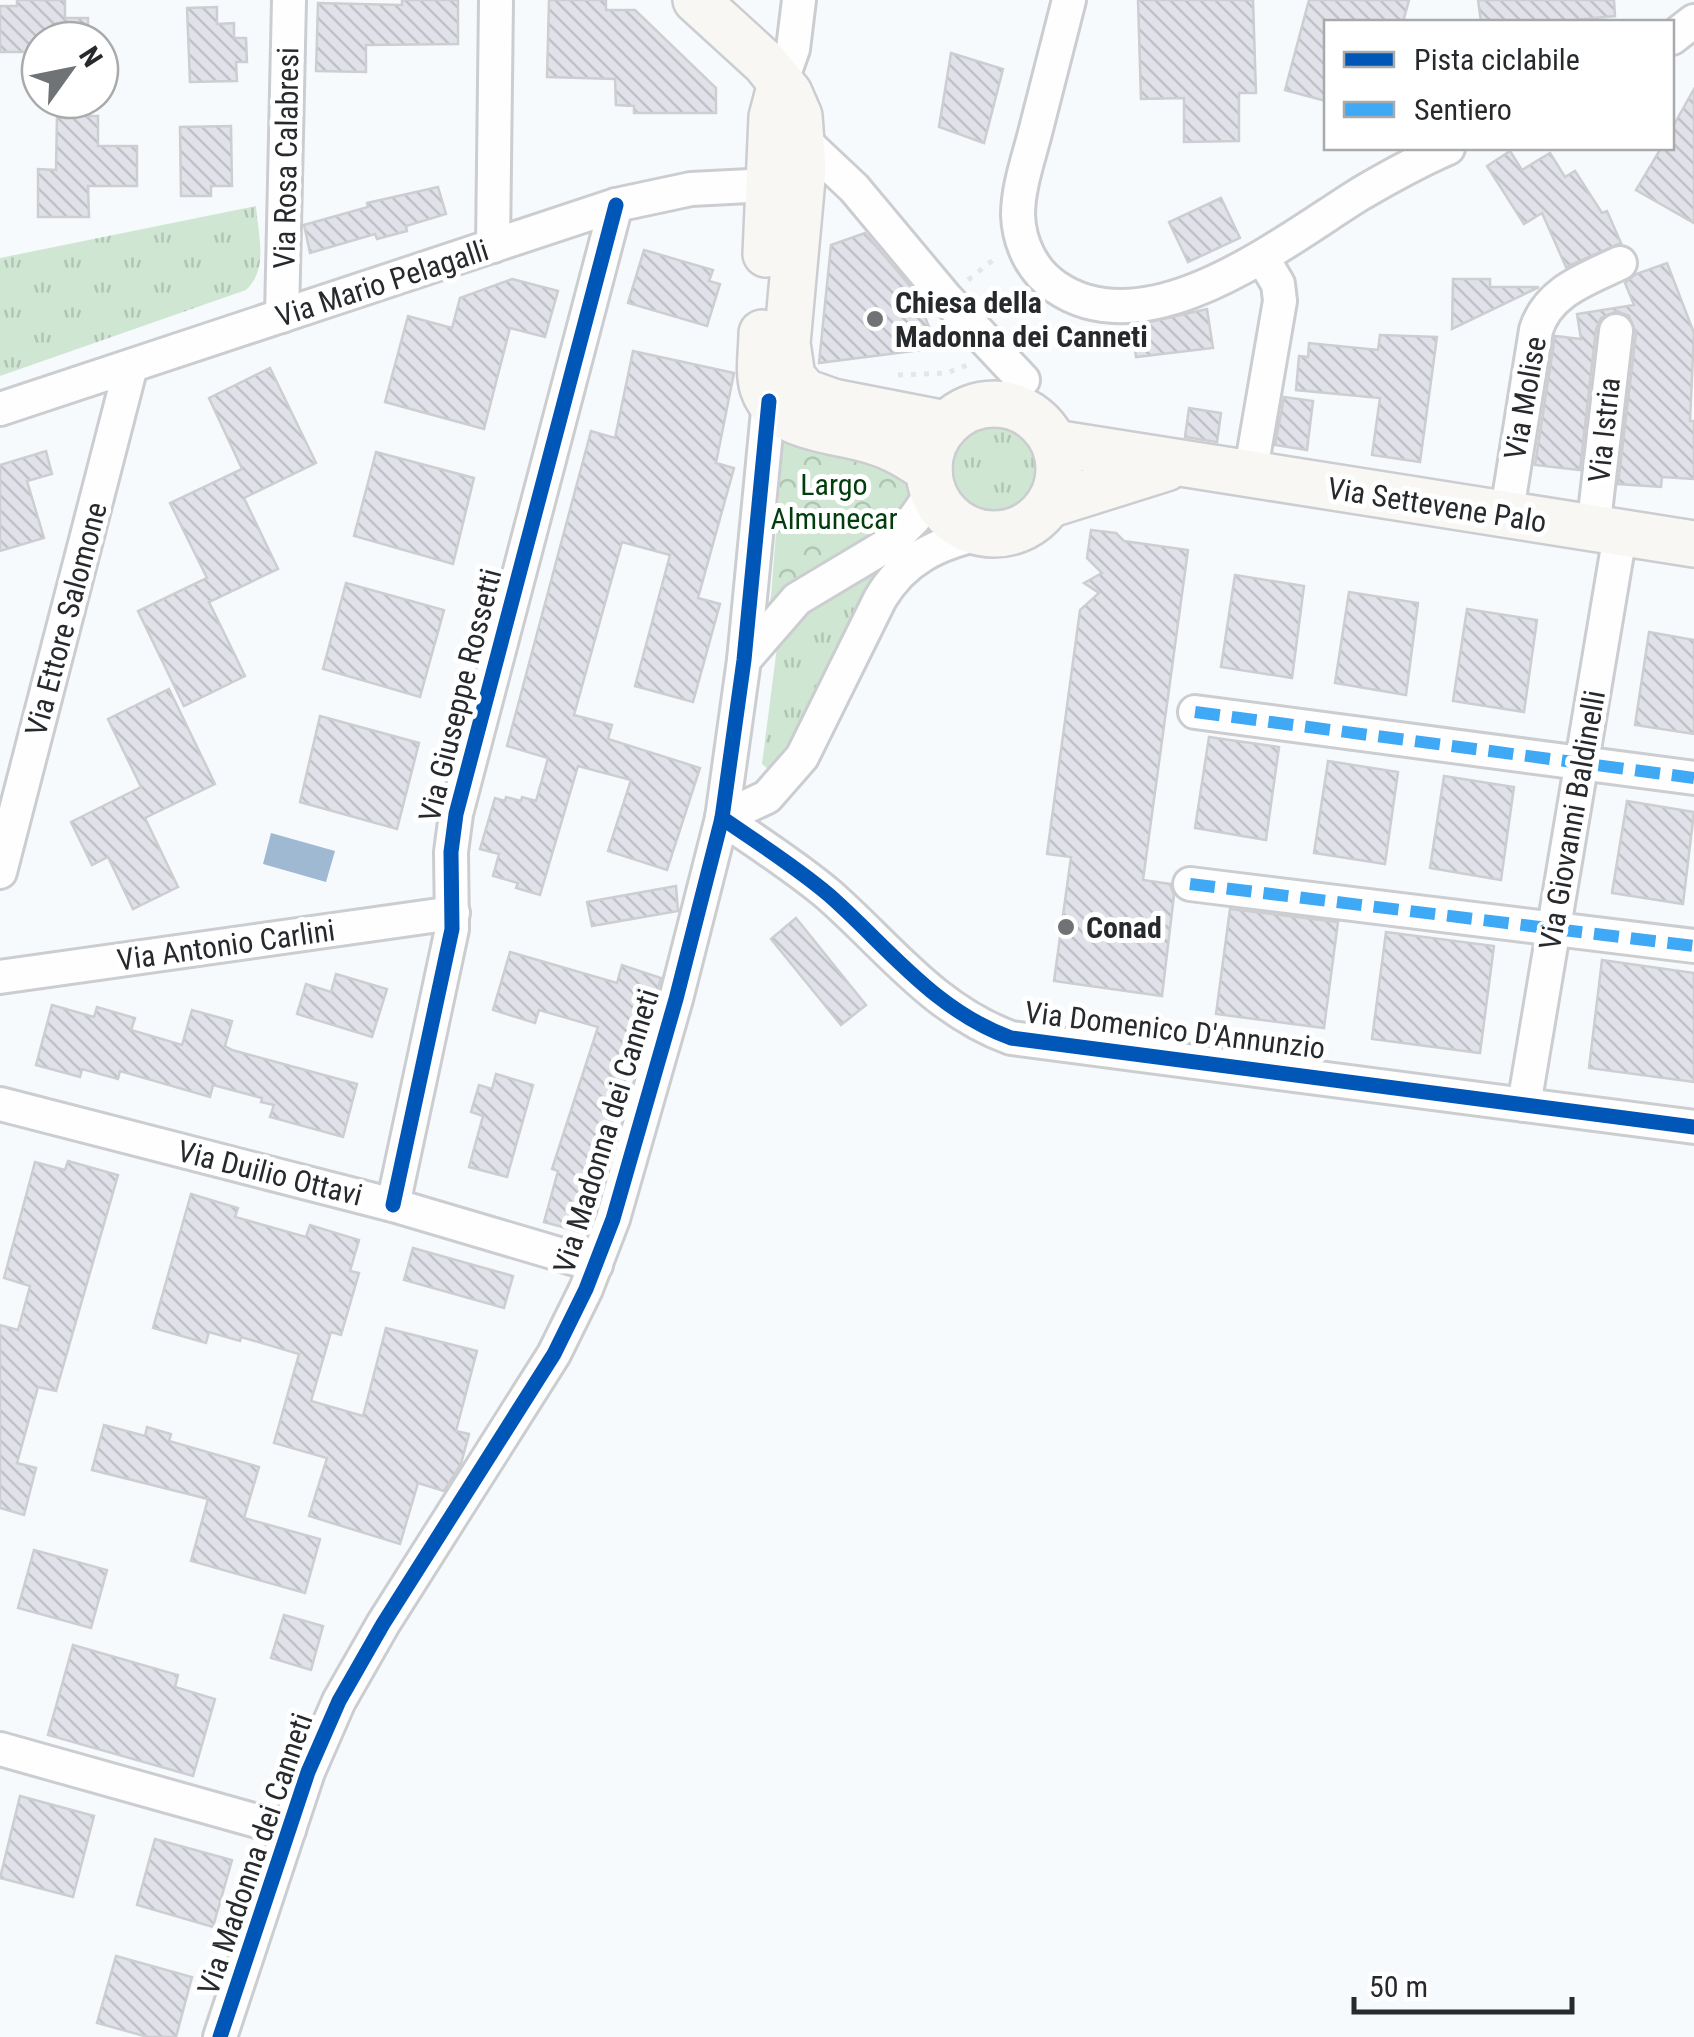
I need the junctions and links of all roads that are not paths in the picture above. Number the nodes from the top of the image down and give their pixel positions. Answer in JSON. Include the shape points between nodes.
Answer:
{"nodes":[{"id":1,"x":289,"y":0,"type":"edge"},
{"id":2,"x":496,"y":0,"type":"edge"},
{"id":3,"x":696,"y":0,"type":"edge"},
{"id":4,"x":799,"y":0,"type":"edge"},
{"id":5,"x":1069,"y":0,"type":"edge"},
{"id":6,"x":1694,"y":21,"type":"edge"},
{"id":7,"x":1674,"y":36,"type":"edge"},
{"id":8,"x":782,"y":83,"type":"junction"},
{"id":9,"x":803,"y":140,"type":"junction"},
{"id":10,"x":1444,"y":150,"type":"edge"},
{"id":11,"x":770,"y":185,"type":"junction"},
{"id":12,"x":616,"y":205,"type":"junction"},
{"id":13,"x":493,"y":246,"type":"junction"},
{"id":14,"x":1262,"y":257,"type":"junction"},
{"id":15,"x":1620,"y":263,"type":"dead end"},
{"id":16,"x":282,"y":316,"type":"junction"},
{"id":17,"x":1616,"y":330,"type":"dead end"},
{"id":18,"x":131,"y":366,"type":"junction"},
{"id":19,"x":1015,"y":371,"type":"road end"},
{"id":20,"x":769,"y":401,"type":"junction"},
{"id":21,"x":0,"y":408,"type":"edge"},
{"id":22,"x":946,"y":424,"type":"junction"},
{"id":23,"x":1054,"y":443,"type":"junction"},
{"id":24,"x":1180,"y":464,"type":"junction"},
{"id":25,"x":1250,"y":475,"type":"junction"},
{"id":26,"x":931,"y":481,"type":"junction"},
{"id":27,"x":1048,"y":505,"type":"junction"},
{"id":28,"x":1506,"y":516,"type":"junction"},
{"id":29,"x":1606,"y":532,"type":"junction"},
{"id":30,"x":983,"y":533,"type":"junction"},
{"id":31,"x":1694,"y":544,"type":"edge"},
{"id":32,"x":744,"y":660,"type":"junction"},
{"id":33,"x":1196,"y":712,"type":"dead end"},
{"id":34,"x":1582,"y":763,"type":"junction"},
{"id":35,"x":1694,"y":778,"type":"edge"},
{"id":36,"x":722,"y":818,"type":"junction"},
{"id":37,"x":0,"y":872,"type":"edge"},
{"id":38,"x":1190,"y":884,"type":"dead end"},
{"id":39,"x":453,"y":913,"type":"junction"},
{"id":40,"x":1554,"y":928,"type":"junction"},
{"id":41,"x":1694,"y":946,"type":"edge"},
{"id":42,"x":0,"y":977,"type":"edge"},
{"id":43,"x":0,"y":1104,"type":"edge"},
{"id":44,"x":1524,"y":1105,"type":"junction"},
{"id":45,"x":1694,"y":1127,"type":"edge"},
{"id":46,"x":392,"y":1205,"type":"junction"},
{"id":47,"x":596,"y":1265,"type":"junction"},
{"id":48,"x":0,"y":1750,"type":"edge"},
{"id":49,"x":289,"y":1830,"type":"junction"},
{"id":50,"x":220,"y":2037,"type":"edge"}],
"edges":[{"from":1,"to":16,"type":"street","name":"Via Rosa Calabresi"},
{"from":2,"to":13,"type":"street"},
{"from":3,"to":8,"type":"street"},
{"from":4,"to":8,"type":"street"},
{"from":5,"to":14,"type":"street","via":[[1021,190],[1020,238],[1035,266],[1081,300],[1108,304],[1180,294]]},
{"from":6,"to":7,"type":"street"},
{"from":8,"to":9,"type":"street"},
{"from":8,"to":11,"type":"street","via":[[772,116]]},
{"from":9,"to":19,"type":"street","via":[[854,188]]},
{"from":9,"to":22,"type":"street","via":[[787,343],[792,377],[805,392],[833,402]]},
{"from":10,"to":14,"type":"street"},
{"from":11,"to":12,"type":"street","name":"Via Mario Pelagalli","via":[[690,189]]},
{"from":11,"to":20,"type":"street","via":[[761,376]]},
{"from":12,"to":13,"type":"street","name":"Via Mario Pelagalli"},
{"from":12,"to":39,"type":"street","name":"Via Giuseppe Rossetti","via":[[456,814]]},
{"from":13,"to":16,"type":"street","name":"Via Mario Pelagalli"},
{"from":14,"to":25,"type":"street","via":[[1280,301]]},
{"from":15,"to":28,"type":"street","name":"Via Molise","via":[[1568,288],[1541,315]]},
{"from":16,"to":18,"type":"street","name":"Via Mario Pelagalli"},
{"from":17,"to":29,"type":"street","name":"Via Istria"},
{"from":18,"to":21,"type":"street","name":"Via Mario Pelagalli"},
{"from":18,"to":37,"type":"street","name":"Via Ettore Salomone"},
{"from":20,"to":26,"type":"street","via":[[797,421],[876,442]]},
{"from":20,"to":32,"type":"street","name":"Via Madonna dei Canneti"},
{"from":22,"to":23,"type":"street","via":[[980,405],[1010,405],[1032,416]]},
{"from":22,"to":26,"type":"street","via":[[934,443]]},
{"from":23,"to":24,"type":"street","name":"Via Settevene Palo"},
{"from":23,"to":27,"type":"street","via":[[1059,471]]},
{"from":24,"to":25,"type":"street","name":"Via Settevene Palo"},
{"from":24,"to":27,"type":"street","name":"Via Settevene Palo"},
{"from":25,"to":28,"type":"street","name":"Via Settevene Palo"},
{"from":26,"to":30,"type":"street","via":[[952,518]]},
{"from":26,"to":32,"type":"street","via":[[914,519],[889,544],[797,598]]},
{"from":27,"to":30,"type":"street","via":[[1023,527]]},
{"from":28,"to":29,"type":"street","name":"Via Settevene Palo"},
{"from":29,"to":31,"type":"street","name":"Via Settevene Palo"},
{"from":29,"to":34,"type":"street","name":"Via Giovanni Baldinelli"},
{"from":30,"to":36,"type":"street","via":[[936,546],[895,577],[802,757],[768,797]]},
{"from":32,"to":36,"type":"street","name":"Via Madonna dei Canneti"},
{"from":33,"to":34,"type":"street"},
{"from":34,"to":35,"type":"street"},
{"from":34,"to":40,"type":"street","name":"Via Giovanni Baldinelli"},
{"from":36,"to":44,"type":"street","name":"Via Domenico D'Annunzio","via":[[829,896],[935,995],[996,1032],[1046,1044]]},
{"from":36,"to":47,"type":"street","name":"Via Madonna dei Canneti"},
{"from":38,"to":40,"type":"street"},
{"from":39,"to":42,"type":"street","name":"Via Antonio Carlini"},
{"from":39,"to":46,"type":"street","name":"Via Giuseppe Rossetti"},
{"from":40,"to":41,"type":"street"},
{"from":40,"to":44,"type":"street","name":"Via Giovanni Baldinelli"},
{"from":43,"to":46,"type":"street","name":"Via Duilio Ottavi"},
{"from":44,"to":45,"type":"street","name":"Via Domenico D'Annunzio"},
{"from":46,"to":47,"type":"street","name":"Via Duilio Ottavi"},
{"from":47,"to":49,"type":"street","name":"Via Madonna dei Canneti","via":[[554,1354],[351,1678]]},
{"from":48,"to":49,"type":"street"},
{"from":49,"to":50,"type":"street","name":"Via Madonna dei Canneti"}]}
